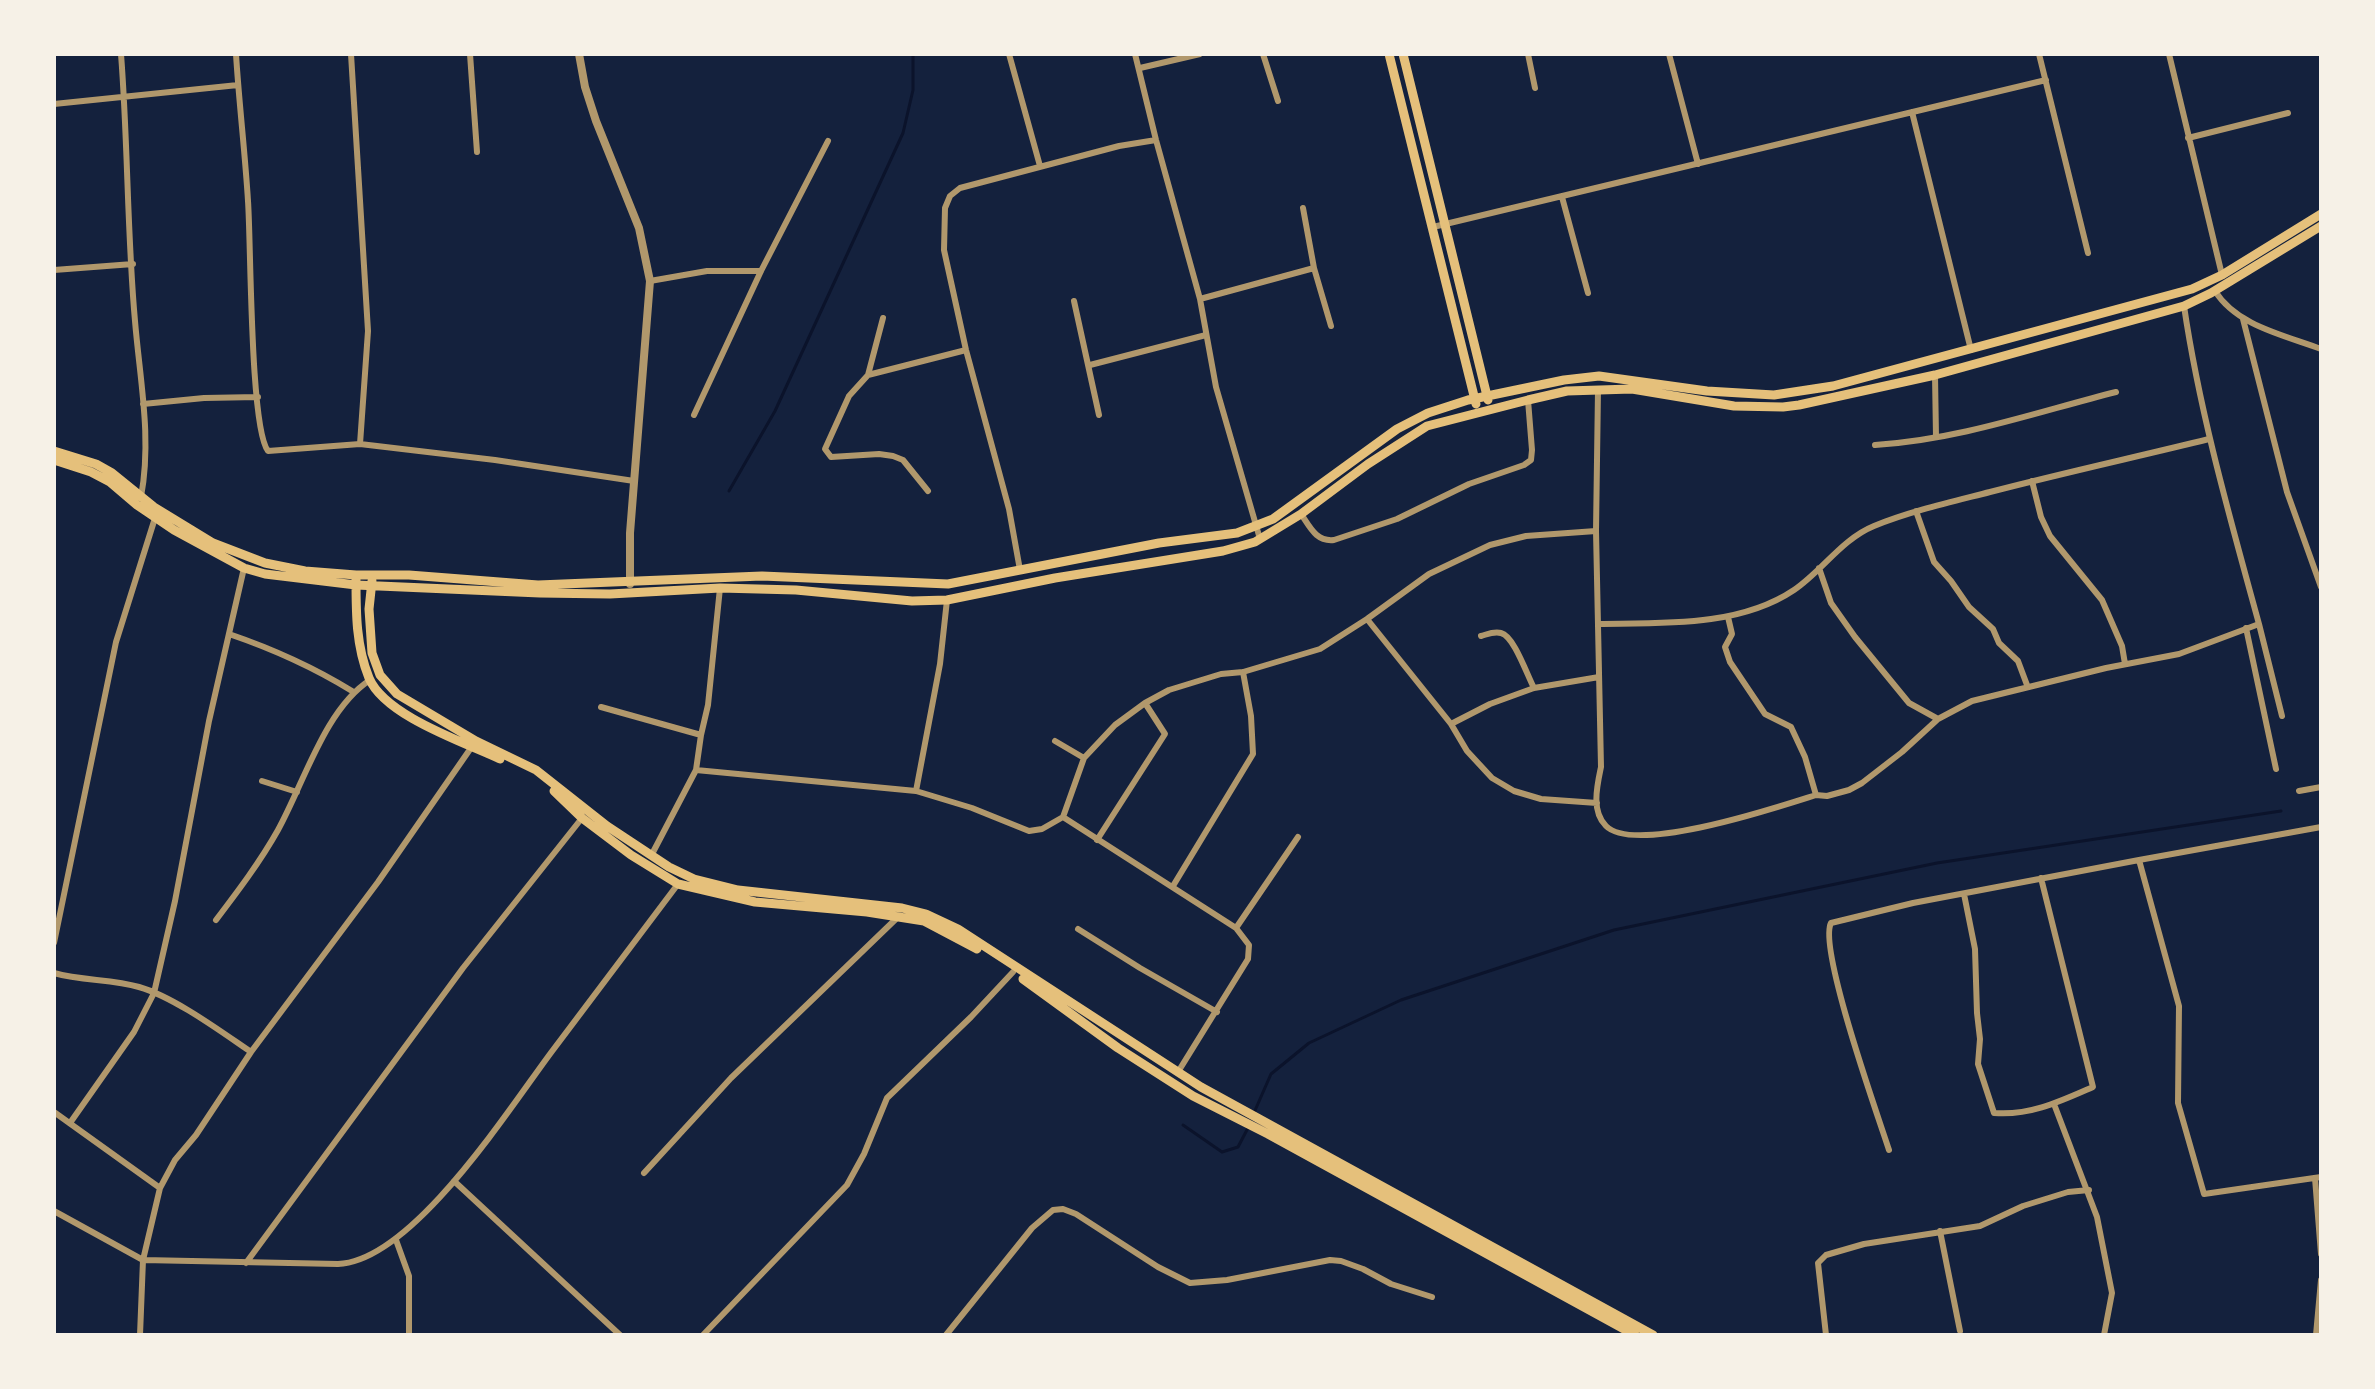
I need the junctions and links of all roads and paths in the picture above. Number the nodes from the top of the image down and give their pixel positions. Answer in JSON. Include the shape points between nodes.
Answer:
{"nodes":[{"id":1,"x":121,"y":54,"type":"edge"},
{"id":2,"x":236,"y":54,"type":"edge"},
{"id":3,"x":351,"y":54,"type":"edge"},
{"id":4,"x":470,"y":54,"type":"edge"},
{"id":5,"x":579,"y":54,"type":"edge"},
{"id":6,"x":1009,"y":54,"type":"edge"},
{"id":7,"x":1135,"y":54,"type":"edge"},
{"id":8,"x":1200,"y":54,"type":"edge"},
{"id":9,"x":1263,"y":54,"type":"edge"},
{"id":10,"x":1389,"y":54,"type":"edge"},
{"id":11,"x":1403,"y":54,"type":"edge"},
{"id":12,"x":1528,"y":54,"type":"edge"},
{"id":13,"x":1669,"y":54,"type":"edge"},
{"id":14,"x":2039,"y":54,"type":"edge"},
{"id":15,"x":2169,"y":54,"type":"edge"},
{"id":16,"x":1140,"y":68,"type":"junction"},
{"id":17,"x":2046,"y":80,"type":"junction"},
{"id":18,"x":238,"y":85,"type":"junction"},
{"id":19,"x":1535,"y":88,"type":"dead end"},
{"id":20,"x":124,"y":97,"type":"junction"},
{"id":21,"x":1278,"y":101,"type":"dead end"},
{"id":22,"x":54,"y":104,"type":"edge"},
{"id":23,"x":1912,"y":112,"type":"junction"},
{"id":24,"x":2288,"y":113,"type":"dead end"},
{"id":25,"x":2188,"y":138,"type":"junction"},
{"id":26,"x":1156,"y":140,"type":"junction"},
{"id":27,"x":828,"y":141,"type":"dead end"},
{"id":28,"x":477,"y":152,"type":"dead end"},
{"id":29,"x":1698,"y":164,"type":"junction"},
{"id":30,"x":1040,"y":166,"type":"junction"},
{"id":31,"x":1562,"y":197,"type":"junction"},
{"id":32,"x":1303,"y":208,"type":"dead end"},
{"id":33,"x":2321,"y":214,"type":"edge"},
{"id":34,"x":1446,"y":224,"type":"junction"},
{"id":35,"x":2321,"y":226,"type":"edge"},
{"id":36,"x":1433,"y":227,"type":"junction"},
{"id":37,"x":2088,"y":253,"type":"dead end"},
{"id":38,"x":133,"y":264,"type":"junction"},
{"id":39,"x":1314,"y":268,"type":"junction"},
{"id":40,"x":54,"y":270,"type":"edge"},
{"id":41,"x":761,"y":271,"type":"junction"},
{"id":42,"x":2222,"y":275,"type":"junction"},
{"id":43,"x":650,"y":281,"type":"junction"},
{"id":44,"x":2215,"y":291,"type":"junction"},
{"id":45,"x":1588,"y":293,"type":"dead end"},
{"id":46,"x":1200,"y":299,"type":"junction"},
{"id":47,"x":1074,"y":301,"type":"dead end"},
{"id":48,"x":2184,"y":306,"type":"junction"},
{"id":49,"x":883,"y":318,"type":"dead end"},
{"id":50,"x":2243,"y":319,"type":"junction"},
{"id":51,"x":1331,"y":326,"type":"dead end"},
{"id":52,"x":1206,"y":335,"type":"junction"},
{"id":53,"x":2321,"y":349,"type":"edge"},
{"id":54,"x":966,"y":350,"type":"junction"},
{"id":55,"x":1971,"y":350,"type":"junction"},
{"id":56,"x":1090,"y":365,"type":"junction"},
{"id":57,"x":868,"y":375,"type":"junction"},
{"id":58,"x":1935,"y":375,"type":"junction"},
{"id":59,"x":1857,"y":379,"type":"junction"},
{"id":60,"x":1598,"y":390,"type":"junction"},
{"id":61,"x":1860,"y":392,"type":"junction"},
{"id":62,"x":2116,"y":392,"type":"dead end"},
{"id":63,"x":258,"y":397,"type":"junction"},
{"id":64,"x":1486,"y":397,"type":"junction"},
{"id":65,"x":1475,"y":398,"type":"junction"},
{"id":66,"x":1528,"y":400,"type":"junction"},
{"id":67,"x":143,"y":404,"type":"junction"},
{"id":68,"x":1485,"y":410,"type":"junction"},
{"id":69,"x":694,"y":415,"type":"dead end"},
{"id":70,"x":1099,"y":415,"type":"dead end"},
{"id":71,"x":1936,"y":437,"type":"junction"},
{"id":72,"x":2209,"y":439,"type":"junction"},
{"id":73,"x":360,"y":444,"type":"junction"},
{"id":74,"x":1875,"y":445,"type":"dead end"},
{"id":75,"x":54,"y":451,"type":"edge"},
{"id":76,"x":54,"y":460,"type":"edge"},
{"id":77,"x":634,"y":481,"type":"junction"},
{"id":78,"x":2032,"y":481,"type":"junction"},
{"id":79,"x":928,"y":491,"type":"dead end"},
{"id":80,"x":141,"y":498,"type":"junction"},
{"id":81,"x":1916,"y":511,"type":"junction"},
{"id":82,"x":1301,"y":514,"type":"junction"},
{"id":83,"x":155,"y":518,"type":"junction"},
{"id":84,"x":1255,"y":527,"type":"junction"},
{"id":85,"x":1596,"y":531,"type":"junction"},
{"id":86,"x":1260,"y":539,"type":"junction"},
{"id":87,"x":244,"y":568,"type":"junction"},
{"id":88,"x":1819,"y":568,"type":"junction"},
{"id":89,"x":1020,"y":570,"type":"junction"},
{"id":90,"x":356,"y":580,"type":"junction"},
{"id":91,"x":372,"y":581,"type":"junction"},
{"id":92,"x":2321,"y":587,"type":"edge"},
{"id":93,"x":630,"y":588,"type":"junction"},
{"id":94,"x":720,"y":588,"type":"junction"},
{"id":95,"x":947,"y":600,"type":"junction"},
{"id":96,"x":1728,"y":617,"type":"junction"},
{"id":97,"x":1367,"y":619,"type":"junction"},
{"id":98,"x":1599,"y":624,"type":"junction"},
{"id":99,"x":2259,"y":624,"type":"junction"},
{"id":100,"x":2246,"y":628,"type":"junction"},
{"id":101,"x":229,"y":634,"type":"junction"},
{"id":102,"x":1481,"y":636,"type":"dead end"},
{"id":103,"x":2125,"y":664,"type":"junction"},
{"id":104,"x":1243,"y":672,"type":"junction"},
{"id":105,"x":1599,"y":677,"type":"junction"},
{"id":106,"x":370,"y":680,"type":"junction"},
{"id":107,"x":2027,"y":685,"type":"junction"},
{"id":108,"x":1534,"y":688,"type":"junction"},
{"id":109,"x":352,"y":691,"type":"junction"},
{"id":110,"x":1145,"y":703,"type":"junction"},
{"id":111,"x":601,"y":707,"type":"dead end"},
{"id":112,"x":2282,"y":716,"type":"dead end"},
{"id":113,"x":1938,"y":719,"type":"junction"},
{"id":114,"x":1451,"y":724,"type":"junction"},
{"id":115,"x":701,"y":735,"type":"junction"},
{"id":116,"x":1055,"y":741,"type":"dead end"},
{"id":117,"x":474,"y":743,"type":"junction"},
{"id":118,"x":1084,"y":758,"type":"junction"},
{"id":119,"x":2276,"y":769,"type":"dead end"},
{"id":120,"x":696,"y":770,"type":"junction"},
{"id":121,"x":262,"y":781,"type":"dead end"},
{"id":122,"x":2321,"y":787,"type":"edge"},
{"id":123,"x":916,"y":791,"type":"junction"},
{"id":124,"x":2299,"y":791,"type":"dead end"},
{"id":125,"x":297,"y":792,"type":"junction"},
{"id":126,"x":1816,"y":795,"type":"junction"},
{"id":127,"x":1597,"y":803,"type":"junction"},
{"id":128,"x":1063,"y":817,"type":"junction"},
{"id":129,"x":582,"y":818,"type":"junction"},
{"id":130,"x":2321,"y":827,"type":"edge"},
{"id":131,"x":1298,"y":837,"type":"dead end"},
{"id":132,"x":1097,"y":840,"type":"junction"},
{"id":133,"x":652,"y":854,"type":"junction"},
{"id":134,"x":2139,"y":860,"type":"junction"},
{"id":135,"x":644,"y":863,"type":"junction"},
{"id":136,"x":2041,"y":878,"type":"junction"},
{"id":137,"x":678,"y":884,"type":"junction"},
{"id":138,"x":1173,"y":886,"type":"junction"},
{"id":139,"x":1964,"y":894,"type":"junction"},
{"id":140,"x":898,"y":917,"type":"junction"},
{"id":141,"x":216,"y":920,"type":"dead end"},
{"id":142,"x":1236,"y":928,"type":"junction"},
{"id":143,"x":1078,"y":929,"type":"dead end"},
{"id":144,"x":54,"y":943,"type":"edge"},
{"id":145,"x":1013,"y":972,"type":"junction"},
{"id":146,"x":54,"y":973,"type":"edge"},
{"id":147,"x":154,"y":993,"type":"junction"},
{"id":148,"x":1217,"y":1012,"type":"junction"},
{"id":149,"x":251,"y":1052,"type":"junction"},
{"id":150,"x":1178,"y":1072,"type":"junction"},
{"id":151,"x":1171,"y":1082,"type":"junction"},
{"id":152,"x":2054,"y":1104,"type":"junction"},
{"id":153,"x":54,"y":1112,"type":"edge"},
{"id":154,"x":70,"y":1123,"type":"junction"},
{"id":155,"x":1271,"y":1130,"type":"junction"},
{"id":156,"x":1889,"y":1150,"type":"dead end"},
{"id":157,"x":644,"y":1173,"type":"dead end"},
{"id":158,"x":2318,"y":1177,"type":"edge"},
{"id":159,"x":454,"y":1181,"type":"junction"},
{"id":160,"x":160,"y":1188,"type":"junction"},
{"id":161,"x":2089,"y":1190,"type":"junction"},
{"id":162,"x":54,"y":1211,"type":"edge"},
{"id":163,"x":1940,"y":1231,"type":"junction"},
{"id":164,"x":396,"y":1240,"type":"junction"},
{"id":165,"x":2321,"y":1254,"type":"edge"},
{"id":166,"x":143,"y":1260,"type":"junction"},
{"id":167,"x":246,"y":1263,"type":"junction"},
{"id":168,"x":2321,"y":1280,"type":"edge"},
{"id":169,"x":1432,"y":1297,"type":"dead end"},
{"id":170,"x":1960,"y":1331,"type":"dead end"},
{"id":171,"x":140,"y":1335,"type":"edge"},
{"id":172,"x":409,"y":1335,"type":"edge"},
{"id":173,"x":620,"y":1335,"type":"edge"},
{"id":174,"x":703,"y":1335,"type":"edge"},
{"id":175,"x":946,"y":1335,"type":"edge"},
{"id":176,"x":1635,"y":1335,"type":"edge"},
{"id":177,"x":1653,"y":1335,"type":"edge"},
{"id":178,"x":1826,"y":1335,"type":"edge"},
{"id":179,"x":2104,"y":1335,"type":"edge"},
{"id":180,"x":2316,"y":1335,"type":"edge"}],
"edges":[{"from":1,"to":20,"type":"street"},
{"from":2,"to":18,"type":"street"},
{"from":3,"to":73,"type":"street","via":[[368,331]]},
{"from":4,"to":28,"type":"street"},
{"from":5,"to":43,"type":"street","via":[[596,121],[639,228]]},
{"from":6,"to":30,"type":"street"},
{"from":7,"to":16,"type":"street"},
{"from":8,"to":16,"type":"street"},
{"from":9,"to":21,"type":"street"},
{"from":10,"to":36,"type":"main road"},
{"from":11,"to":34,"type":"main road"},
{"from":12,"to":19,"type":"street"},
{"from":13,"to":29,"type":"street"},
{"from":14,"to":17,"type":"street"},
{"from":15,"to":25,"type":"street"},
{"from":16,"to":26,"type":"street"},
{"from":17,"to":23,"type":"street"},
{"from":17,"to":37,"type":"street"},
{"from":18,"to":20,"type":"street"},
{"from":18,"to":63,"type":"street"},
{"from":20,"to":22,"type":"street"},
{"from":20,"to":38,"type":"street"},
{"from":23,"to":29,"type":"street"},
{"from":23,"to":55,"type":"street"},
{"from":24,"to":25,"type":"street"},
{"from":25,"to":42,"type":"street"},
{"from":26,"to":30,"type":"street"},
{"from":26,"to":46,"type":"street"},
{"from":27,"to":41,"type":"street"},
{"from":29,"to":31,"type":"street"},
{"from":30,"to":54,"type":"street","via":[[960,188],[947,202],[944,250]]},
{"from":31,"to":34,"type":"street"},
{"from":31,"to":45,"type":"street"},
{"from":32,"to":39,"type":"street"},
{"from":33,"to":42,"type":"main road"},
{"from":34,"to":36,"type":"street"},
{"from":34,"to":64,"type":"main road"},
{"from":35,"to":44,"type":"main road"},
{"from":36,"to":65,"type":"main road"},
{"from":38,"to":40,"type":"street"},
{"from":38,"to":67,"type":"street"},
{"from":39,"to":46,"type":"street"},
{"from":39,"to":51,"type":"street"},
{"from":41,"to":43,"type":"street","via":[[707,271]]},
{"from":41,"to":69,"type":"street"},
{"from":42,"to":55,"type":"main road","via":[[2192,289]]},
{"from":43,"to":77,"type":"street"},
{"from":44,"to":48,"type":"main road"},
{"from":44,"to":50,"type":"street"},
{"from":46,"to":52,"type":"street"},
{"from":47,"to":56,"type":"street"},
{"from":48,"to":58,"type":"main road"},
{"from":48,"to":72,"type":"street"},
{"from":49,"to":57,"type":"street"},
{"from":50,"to":53,"type":"street"},
{"from":50,"to":92,"type":"street","via":[[2287,492]]},
{"from":52,"to":56,"type":"street"},
{"from":52,"to":84,"type":"street"},
{"from":54,"to":57,"type":"street"},
{"from":54,"to":89,"type":"street"},
{"from":55,"to":59,"type":"main road"},
{"from":56,"to":70,"type":"street"},
{"from":57,"to":79,"type":"street","via":[[843,407],[826,454],[893,456],[903,460]]},
{"from":58,"to":61,"type":"main road"},
{"from":58,"to":71,"type":"street"},
{"from":59,"to":61,"type":"main road"},
{"from":59,"to":64,"type":"main road","via":[[1774,395],[1599,376]]},
{"from":60,"to":61,"type":"main road","via":[[1632,389],[1722,404],[1783,407]]},
{"from":60,"to":66,"type":"main road"},
{"from":60,"to":85,"type":"street"},
{"from":62,"to":71,"type":"street"},
{"from":63,"to":67,"type":"street"},
{"from":63,"to":73,"type":"street","via":[[264,446],[271,452]]},
{"from":64,"to":65,"type":"main road"},
{"from":64,"to":68,"type":"main road"},
{"from":65,"to":68,"type":"main road"},
{"from":65,"to":84,"type":"main road","via":[[1397,429]]},
{"from":66,"to":68,"type":"main road"},
{"from":66,"to":82,"type":"street","via":[[1532,450],[1524,465],[1334,540],[1317,536]]},
{"from":67,"to":80,"type":"street","via":[[147,466]]},
{"from":68,"to":82,"type":"main road","via":[[1438,421],[1412,434]]},
{"from":71,"to":74,"type":"street"},
{"from":72,"to":78,"type":"street"},
{"from":72,"to":99,"type":"street"},
{"from":73,"to":77,"type":"street"},
{"from":75,"to":80,"type":"main road","via":[[96,464]]},
{"from":76,"to":83,"type":"main road","via":[[110,482]]},
{"from":77,"to":93,"type":"street"},
{"from":78,"to":81,"type":"street"},
{"from":78,"to":103,"type":"street","via":[[2050,536],[2102,600]]},
{"from":80,"to":90,"type":"main road","via":[[213,543],[265,563]]},
{"from":81,"to":88,"type":"street","via":[[1870,528]]},
{"from":81,"to":107,"type":"street","via":[[1934,562],[2018,661]]},
{"from":82,"to":86,"type":"main road"},
{"from":83,"to":87,"type":"main road"},
{"from":83,"to":144,"type":"street","via":[[116,642]]},
{"from":84,"to":86,"type":"street"},
{"from":84,"to":89,"type":"main road"},
{"from":85,"to":97,"type":"street","via":[[1526,536],[1490,545],[1429,574]]},
{"from":85,"to":98,"type":"street"},
{"from":86,"to":95,"type":"main road","via":[[1223,551]]},
{"from":87,"to":90,"type":"main road"},
{"from":87,"to":101,"type":"street"},
{"from":88,"to":96,"type":"street","via":[[1795,590]]},
{"from":88,"to":113,"type":"street","via":[[1831,603],[1855,637],[1909,703]]},
{"from":89,"to":93,"type":"main road","via":[[948,584],[762,576]]},
{"from":90,"to":91,"type":"main road"},
{"from":90,"to":106,"type":"main road","via":[[357,636]]},
{"from":91,"to":93,"type":"main road","via":[[409,575]]},
{"from":91,"to":117,"type":"main road","via":[[370,635],[380,675],[406,701]]},
{"from":93,"to":94,"type":"main road"},
{"from":94,"to":95,"type":"main road"},
{"from":94,"to":115,"type":"street"},
{"from":95,"to":123,"type":"street"},
{"from":96,"to":98,"type":"street"},
{"from":96,"to":126,"type":"street","via":[[1732,634],[1725,647],[1730,662],[1765,714],[1791,727]]},
{"from":97,"to":104,"type":"street","via":[[1320,649]]},
{"from":97,"to":114,"type":"street"},
{"from":98,"to":105,"type":"street"},
{"from":99,"to":100,"type":"street"},
{"from":99,"to":112,"type":"street"},
{"from":100,"to":103,"type":"street","via":[[2179,654]]},
{"from":100,"to":119,"type":"street"},
{"from":101,"to":109,"type":"street","via":[[322,672]]},
{"from":101,"to":147,"type":"street"},
{"from":102,"to":108,"type":"street","via":[[1504,633]]},
{"from":103,"to":107,"type":"street"},
{"from":104,"to":110,"type":"street","via":[[1190,682]]},
{"from":104,"to":138,"type":"street","via":[[1253,754]]},
{"from":105,"to":108,"type":"street"},
{"from":105,"to":127,"type":"street"},
{"from":106,"to":109,"type":"street"},
{"from":106,"to":117,"type":"main road","via":[[390,703],[430,727]]},
{"from":107,"to":113,"type":"street","via":[[1972,701]]},
{"from":108,"to":114,"type":"street"},
{"from":109,"to":125,"type":"street"},
{"from":110,"to":118,"type":"street"},
{"from":110,"to":132,"type":"street","via":[[1165,734]]},
{"from":111,"to":115,"type":"street"},
{"from":113,"to":126,"type":"street","via":[[1862,783]]},
{"from":114,"to":127,"type":"street","via":[[1475,760],[1514,791],[1541,799]]},
{"from":115,"to":120,"type":"street"},
{"from":116,"to":118,"type":"street"},
{"from":117,"to":129,"type":"main road","via":[[535,776]]},
{"from":117,"to":133,"type":"main road","via":[[536,770]]},
{"from":117,"to":149,"type":"street"},
{"from":118,"to":128,"type":"street"},
{"from":120,"to":123,"type":"street"},
{"from":120,"to":133,"type":"street"},
{"from":121,"to":125,"type":"street"},
{"from":122,"to":124,"type":"street"},
{"from":123,"to":128,"type":"street","via":[[1029,831]]},
{"from":125,"to":141,"type":"street","via":[[257,866]]},
{"from":126,"to":127,"type":"street","via":[[1663,836],[1614,832],[1601,819]]},
{"from":128,"to":132,"type":"street"},
{"from":129,"to":135,"type":"main road"},
{"from":129,"to":167,"type":"street","via":[[453,980]]},
{"from":130,"to":134,"type":"street"},
{"from":131,"to":142,"type":"street"},
{"from":132,"to":138,"type":"street"},
{"from":133,"to":135,"type":"street"},
{"from":133,"to":150,"type":"main road","via":[[694,879],[738,890],[926,914],[958,929]]},
{"from":134,"to":136,"type":"street"},
{"from":134,"to":158,"type":"street","via":[[2179,1006],[2178,1103],[2204,1194]]},
{"from":135,"to":137,"type":"main road"},
{"from":136,"to":139,"type":"street"},
{"from":136,"to":152,"type":"street","via":[[2093,1087]]},
{"from":137,"to":140,"type":"main road","via":[[755,902]]},
{"from":137,"to":159,"type":"street"},
{"from":138,"to":142,"type":"street"},
{"from":139,"to":152,"type":"street","via":[[1975,949],[1978,1064],[1994,1113]]},
{"from":139,"to":156,"type":"street","via":[[1835,921],[1827,930],[1853,1043]]},
{"from":140,"to":145,"type":"main road","via":[[924,921]]},
{"from":140,"to":157,"type":"street","via":[[731,1078]]},
{"from":142,"to":148,"type":"street","via":[[1249,945],[1248,959]]},
{"from":143,"to":148,"type":"street"},
{"from":145,"to":151,"type":"main road"},
{"from":145,"to":174,"type":"street","via":[[887,1098],[847,1185]]},
{"from":146,"to":147,"type":"street"},
{"from":147,"to":149,"type":"street"},
{"from":147,"to":154,"type":"street","via":[[134,1032]]},
{"from":148,"to":150,"type":"street"},
{"from":149,"to":160,"type":"street"},
{"from":150,"to":151,"type":"street"},
{"from":150,"to":155,"type":"main road"},
{"from":151,"to":155,"type":"main road"},
{"from":152,"to":161,"type":"street"},
{"from":153,"to":154,"type":"street"},
{"from":154,"to":160,"type":"street"},
{"from":155,"to":176,"type":"main road"},
{"from":155,"to":177,"type":"main road"},
{"from":158,"to":165,"type":"street"},
{"from":159,"to":164,"type":"street"},
{"from":159,"to":173,"type":"street"},
{"from":160,"to":166,"type":"street"},
{"from":161,"to":163,"type":"street","via":[[2023,1206],[1980,1226]]},
{"from":161,"to":179,"type":"street","via":[[2112,1293]]},
{"from":162,"to":166,"type":"street"},
{"from":163,"to":170,"type":"street"},
{"from":163,"to":178,"type":"street","via":[[1826,1255],[1818,1263]]},
{"from":164,"to":167,"type":"street","via":[[350,1264]]},
{"from":164,"to":172,"type":"street","via":[[409,1276]]},
{"from":166,"to":167,"type":"street"},
{"from":166,"to":171,"type":"street"},
{"from":168,"to":180,"type":"street"},
{"from":169,"to":175,"type":"street","via":[[1330,1260],[1190,1283],[1063,1209],[1053,1210],[1015,1246]]}]}
